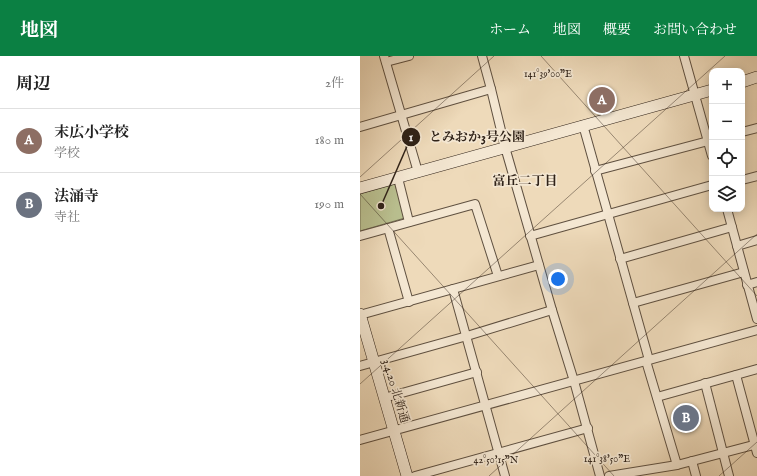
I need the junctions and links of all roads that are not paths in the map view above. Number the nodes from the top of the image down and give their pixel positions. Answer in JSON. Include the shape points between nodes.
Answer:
{"nodes":[{"id":1,"x":409,"y":56,"type":"edge"},
{"id":2,"x":482,"y":56,"type":"edge"},
{"id":3,"x":684,"y":56,"type":"edge"},
{"id":4,"x":385,"y":59,"type":"edge"},
{"id":5,"x":757,"y":78,"type":"edge"},
{"id":6,"x":745,"y":81,"type":"edge"},
{"id":7,"x":491,"y":89,"type":"junction"},
{"id":8,"x":709,"y":91,"type":"edge"},
{"id":9,"x":695,"y":95,"type":"junction"},
{"id":10,"x":402,"y":115,"type":"junction"},
{"id":11,"x":583,"y":125,"type":"junction"},
{"id":12,"x":360,"y":127,"type":"edge"},
{"id":13,"x":757,"y":128,"type":"edge"},
{"id":14,"x":745,"y":131,"type":"edge"},
{"id":15,"x":710,"y":140,"type":"edge"},
{"id":16,"x":709,"y":141,"type":"edge"},
{"id":17,"x":505,"y":147,"type":"junction"},
{"id":18,"x":595,"y":171,"type":"junction"},
{"id":19,"x":418,"y":172,"type":"junction"},
{"id":20,"x":757,"y":176,"type":"edge"},
{"id":21,"x":398,"y":178,"type":"junction"},
{"id":22,"x":745,"y":179,"type":"edge"},
{"id":23,"x":709,"y":186,"type":"edge"},
{"id":24,"x":360,"y":188,"type":"edge"},
{"id":25,"x":728,"y":212,"type":"edge"},
{"id":26,"x":608,"y":215,"type":"junction"},
{"id":27,"x":409,"y":222,"type":"junction"},
{"id":28,"x":732,"y":227,"type":"junction"},
{"id":29,"x":388,"y":228,"type":"junction"},
{"id":30,"x":360,"y":236,"type":"edge"},
{"id":31,"x":530,"y":236,"type":"junction"},
{"id":32,"x":757,"y":240,"type":"edge"},
{"id":33,"x":737,"y":246,"type":"junction"},
{"id":34,"x":620,"y":259,"type":"junction"},
{"id":35,"x":539,"y":265,"type":"junction"},
{"id":36,"x":744,"y":272,"type":"junction"},
{"id":37,"x":498,"y":276,"type":"junction"},
{"id":38,"x":757,"y":282,"type":"edge"},
{"id":39,"x":747,"y":284,"type":"junction"},
{"id":40,"x":453,"y":289,"type":"junction"},
{"id":41,"x":409,"y":302,"type":"junction"},
{"id":42,"x":633,"y":303,"type":"junction"},
{"id":43,"x":552,"y":310,"type":"junction"},
{"id":44,"x":360,"y":315,"type":"edge"},
{"id":45,"x":757,"y":319,"type":"edge"},
{"id":46,"x":757,"y":330,"type":"edge"},
{"id":47,"x":467,"y":336,"type":"junction"},
{"id":48,"x":647,"y":361,"type":"junction"},
{"id":49,"x":374,"y":362,"type":"junction"},
{"id":50,"x":360,"y":366,"type":"edge"},
{"id":51,"x":757,"y":370,"type":"edge"},
{"id":52,"x":477,"y":372,"type":"junction"},
{"id":53,"x":736,"y":375,"type":"junction"},
{"id":54,"x":574,"y":381,"type":"junction"},
{"id":55,"x":705,"y":383,"type":"junction"},
{"id":56,"x":657,"y":396,"type":"junction"},
{"id":57,"x":384,"y":398,"type":"junction"},
{"id":58,"x":487,"y":406,"type":"junction"},
{"id":59,"x":588,"y":428,"type":"junction"},
{"id":60,"x":394,"y":431,"type":"junction"},
{"id":61,"x":360,"y":440,"type":"edge"},
{"id":62,"x":756,"y":444,"type":"edge"},
{"id":63,"x":499,"y":453,"type":"junction"},
{"id":64,"x":723,"y":453,"type":"junction"},
{"id":65,"x":757,"y":453,"type":"edge"},
{"id":66,"x":692,"y":461,"type":"junction"},
{"id":67,"x":677,"y":465,"type":"junction"},
{"id":68,"x":407,"y":476,"type":"edge"},
{"id":69,"x":414,"y":476,"type":"edge"},
{"id":70,"x":505,"y":476,"type":"edge"},
{"id":71,"x":600,"y":476,"type":"edge"},
{"id":72,"x":609,"y":476,"type":"edge"},
{"id":73,"x":696,"y":476,"type":"edge"},
{"id":74,"x":729,"y":476,"type":"edge"}],
"edges":[{"from":1,"to":4,"type":"street"},
{"from":2,"to":7,"type":"street"},
{"from":3,"to":9,"type":"street"},
{"from":4,"to":10,"type":"street"},
{"from":5,"to":6,"type":"street"},
{"from":7,"to":10,"type":"street"},
{"from":7,"to":17,"type":"street"},
{"from":8,"to":9,"type":"street"},
{"from":9,"to":11,"type":"street"},
{"from":9,"to":15,"type":"street"},
{"from":10,"to":12,"type":"street"},
{"from":10,"to":19,"type":"street"},
{"from":11,"to":17,"type":"street"},
{"from":11,"to":18,"type":"street"},
{"from":13,"to":14,"type":"street"},
{"from":16,"to":18,"type":"street"},
{"from":17,"to":19,"type":"street"},
{"from":17,"to":31,"type":"street"},
{"from":18,"to":26,"type":"street"},
{"from":19,"to":21,"type":"street"},
{"from":20,"to":22,"type":"street"},
{"from":21,"to":24,"type":"street"},
{"from":21,"to":27,"type":"street"},
{"from":23,"to":26,"type":"street"},
{"from":25,"to":28,"type":"street"},
{"from":26,"to":31,"type":"street"},
{"from":26,"to":34,"type":"street"},
{"from":27,"to":29,"type":"street"},
{"from":27,"to":37,"type":"street","via":[[475,204]]},
{"from":28,"to":33,"type":"street"},
{"from":28,"to":34,"type":"street"},
{"from":29,"to":30,"type":"street"},
{"from":29,"to":41,"type":"street"},
{"from":31,"to":35,"type":"street"},
{"from":32,"to":33,"type":"street"},
{"from":33,"to":36,"type":"street"},
{"from":34,"to":42,"type":"street"},
{"from":35,"to":37,"type":"street"},
{"from":35,"to":43,"type":"street"},
{"from":36,"to":39,"type":"street"},
{"from":36,"to":42,"type":"street"},
{"from":37,"to":40,"type":"street"},
{"from":38,"to":39,"type":"street"},
{"from":39,"to":45,"type":"street"},
{"from":40,"to":41,"type":"street"},
{"from":40,"to":47,"type":"street"},
{"from":41,"to":44,"type":"street"},
{"from":42,"to":48,"type":"street"},
{"from":43,"to":47,"type":"street"},
{"from":43,"to":54,"type":"street"},
{"from":44,"to":49,"type":"street","name":"3.4.20 北新通"},
{"from":46,"to":48,"type":"street"},
{"from":47,"to":49,"type":"street"},
{"from":47,"to":52,"type":"street"},
{"from":48,"to":54,"type":"street"},
{"from":48,"to":56,"type":"street"},
{"from":49,"to":50,"type":"street"},
{"from":49,"to":57,"type":"street","name":"3.4.20 北新通"},
{"from":51,"to":53,"type":"street"},
{"from":52,"to":57,"type":"street"},
{"from":52,"to":58,"type":"street"},
{"from":53,"to":55,"type":"street"},
{"from":53,"to":62,"type":"street"},
{"from":54,"to":58,"type":"street"},
{"from":54,"to":59,"type":"street"},
{"from":55,"to":56,"type":"street"},
{"from":55,"to":64,"type":"street"},
{"from":56,"to":67,"type":"street"},
{"from":57,"to":60,"type":"street","name":"3.4.20 北新通"},
{"from":58,"to":60,"type":"street"},
{"from":58,"to":63,"type":"street"},
{"from":59,"to":63,"type":"street"},
{"from":59,"to":71,"type":"street"},
{"from":60,"to":61,"type":"street"},
{"from":60,"to":68,"type":"street","name":"3.4.20 北新通"},
{"from":62,"to":64,"type":"street"},
{"from":62,"to":65,"type":"street"},
{"from":63,"to":69,"type":"street"},
{"from":63,"to":70,"type":"street"},
{"from":64,"to":66,"type":"street"},
{"from":64,"to":74,"type":"street"},
{"from":66,"to":67,"type":"street"},
{"from":66,"to":73,"type":"street"},
{"from":67,"to":72,"type":"street"}]}
